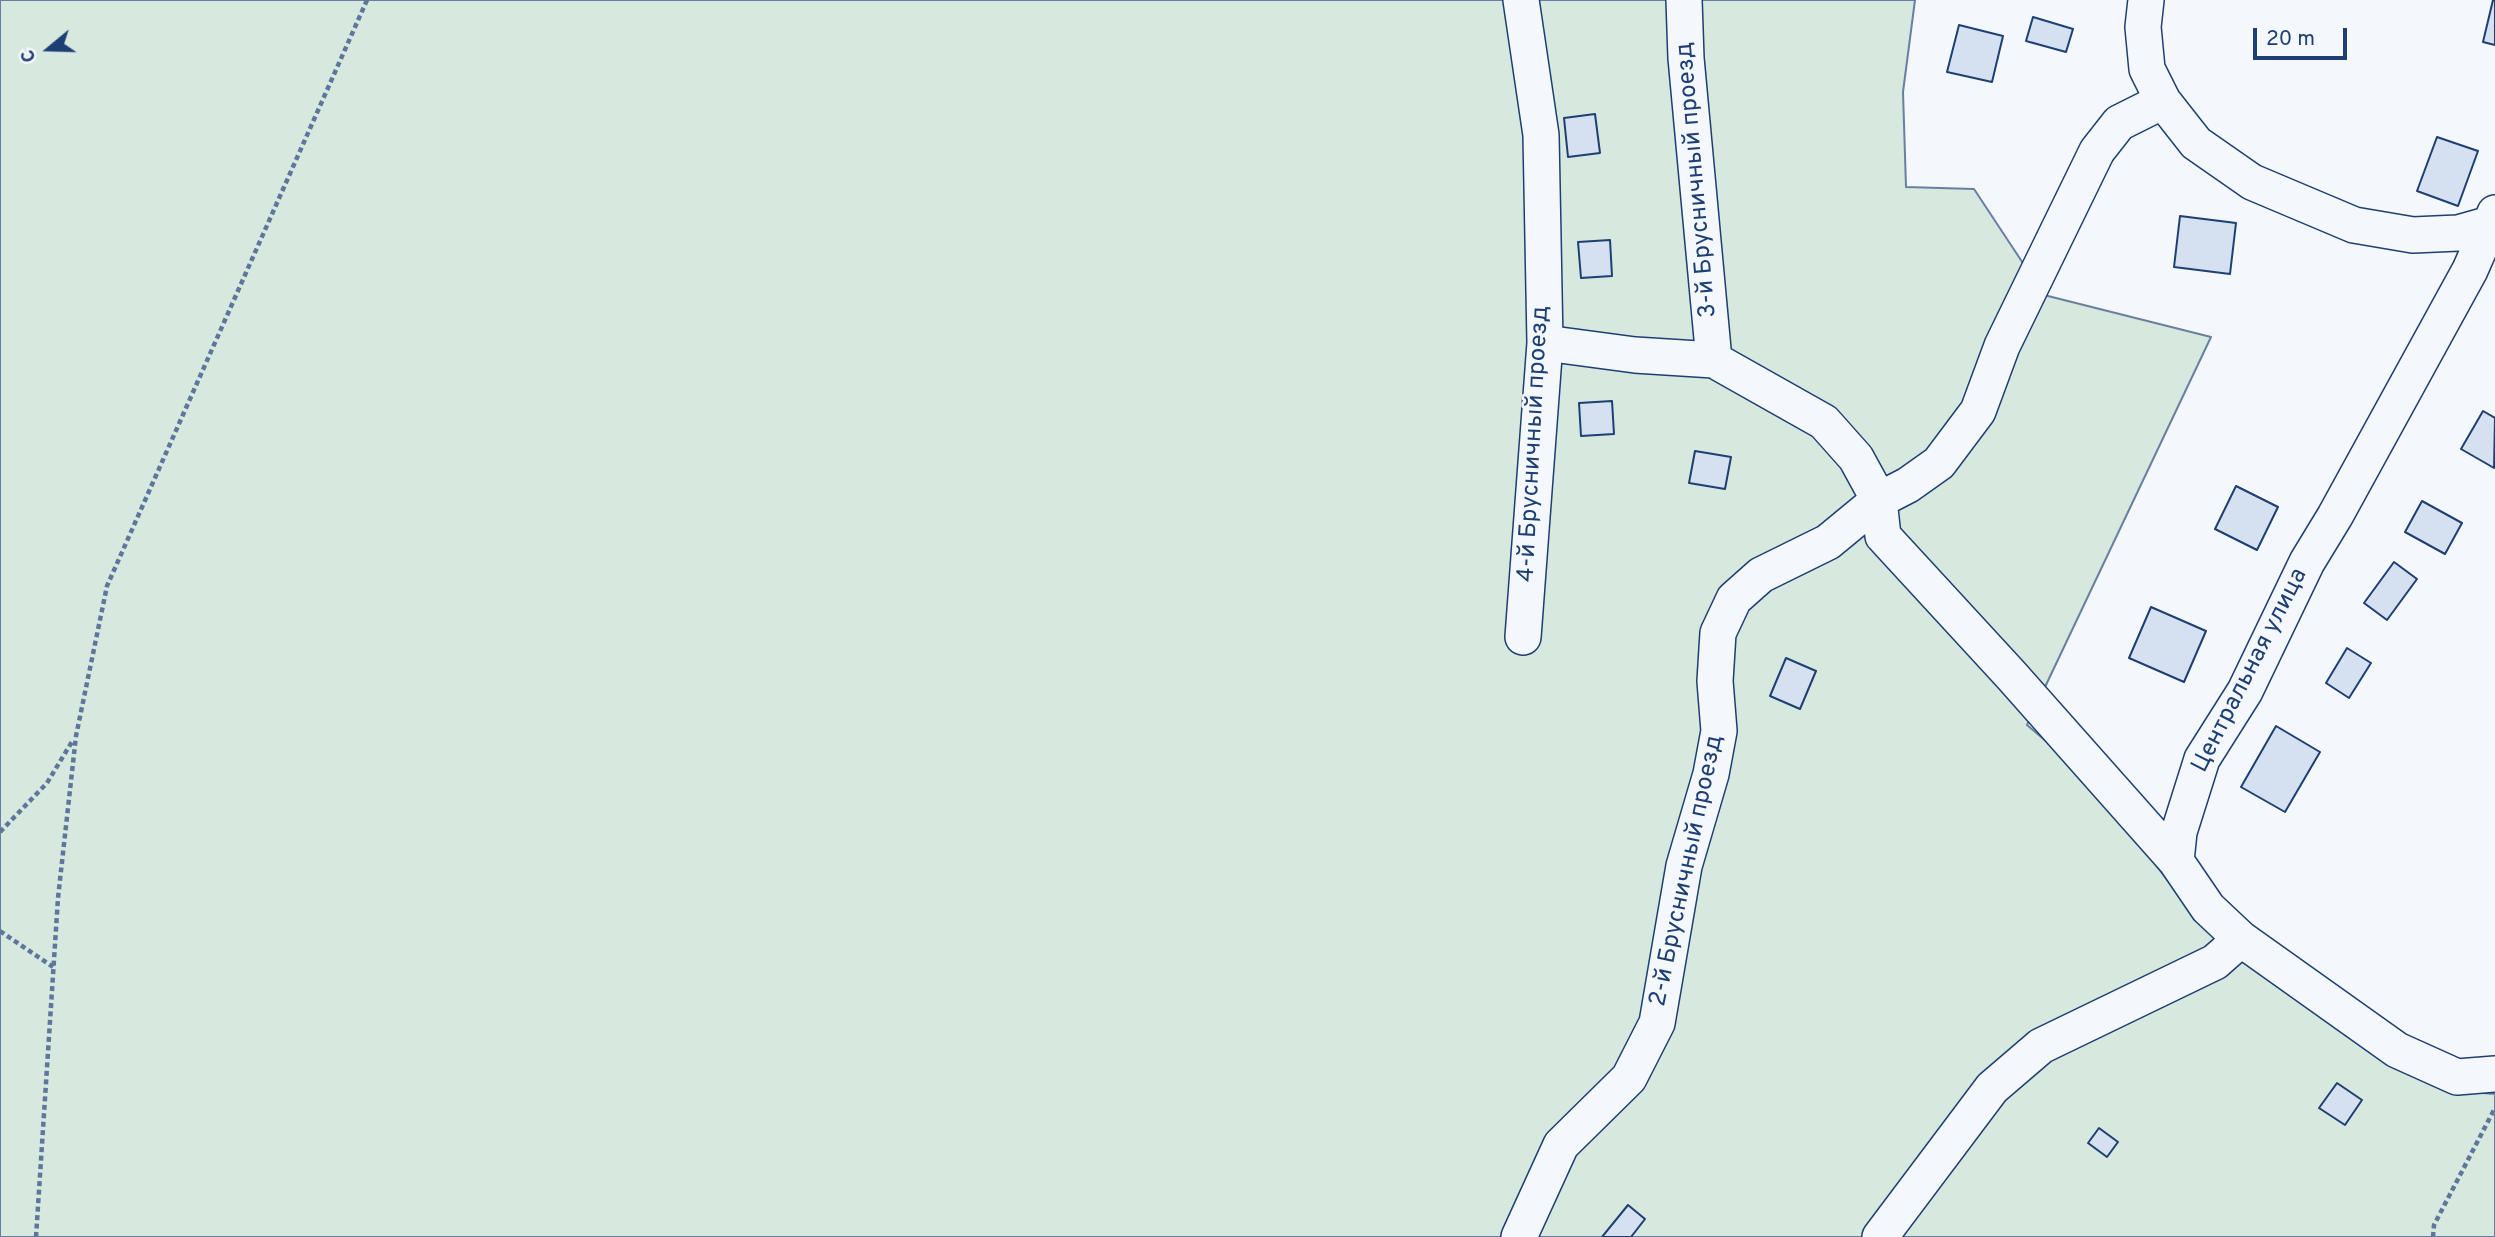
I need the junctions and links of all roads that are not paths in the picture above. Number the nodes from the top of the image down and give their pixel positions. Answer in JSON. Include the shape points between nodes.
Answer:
{"nodes":[{"id":1,"x":1521,"y":0,"type":"edge"},
{"id":2,"x":1684,"y":0,"type":"edge"},
{"id":3,"x":2146,"y":0,"type":"edge"},
{"id":4,"x":2163,"y":101,"type":"junction"},
{"id":5,"x":2493,"y":219,"type":"edge"},
{"id":6,"x":1545,"y":343,"type":"junction"},
{"id":7,"x":1714,"y":360,"type":"junction"},
{"id":8,"x":1879,"y":500,"type":"junction"},
{"id":9,"x":1523,"y":637,"type":"dead end"},
{"id":10,"x":2176,"y":861,"type":"junction"},
{"id":11,"x":2241,"y":939,"type":"junction"},
{"id":12,"x":2495,"y":1074,"type":"edge"},
{"id":13,"x":1519,"y":1237,"type":"edge"},
{"id":14,"x":1880,"y":1237,"type":"edge"}],
"edges":[{"from":1,"to":6,"type":"street","name":"4-й Брусничный проезд","via":[[1541,135]]},
{"from":2,"to":7,"type":"street","name":"3-й Брусничный проезд"},
{"from":3,"to":4,"type":"street","via":[[2147,69]]},
{"from":4,"to":5,"type":"street","via":[[2196,143],[2252,182],[2354,225],[2413,235],[2458,233]]},
{"from":4,"to":8,"type":"street","name":"2-й Брусничный проезд","via":[[2119,123],[2097,151],[2007,335],[1978,411],[1939,463]]},
{"from":5,"to":10,"type":"street","name":"Центральная улица","via":[[2470,270],[2307,562],[2245,691],[2202,759],[2182,822]]},
{"from":6,"to":7,"type":"street"},
{"from":6,"to":9,"type":"street","name":"4-й Брусничный проезд"},
{"from":7,"to":8,"type":"street","via":[[1824,422],[1856,458]]},
{"from":8,"to":10,"type":"street","via":[[1883,537]]},
{"from":8,"to":13,"type":"street","name":"2-й Брусничный проезд","via":[[1828,542],[1761,575],[1734,599],[1718,633],[1719,731],[1684,866],[1657,1023],[1629,1078],[1561,1145]]},
{"from":10,"to":11,"type":"street","via":[[2208,908]]},
{"from":11,"to":12,"type":"street","via":[[2397,1050],[2457,1077]]},
{"from":11,"to":14,"type":"street","via":[[2215,962],[2041,1046],[1992,1088]]}]}
